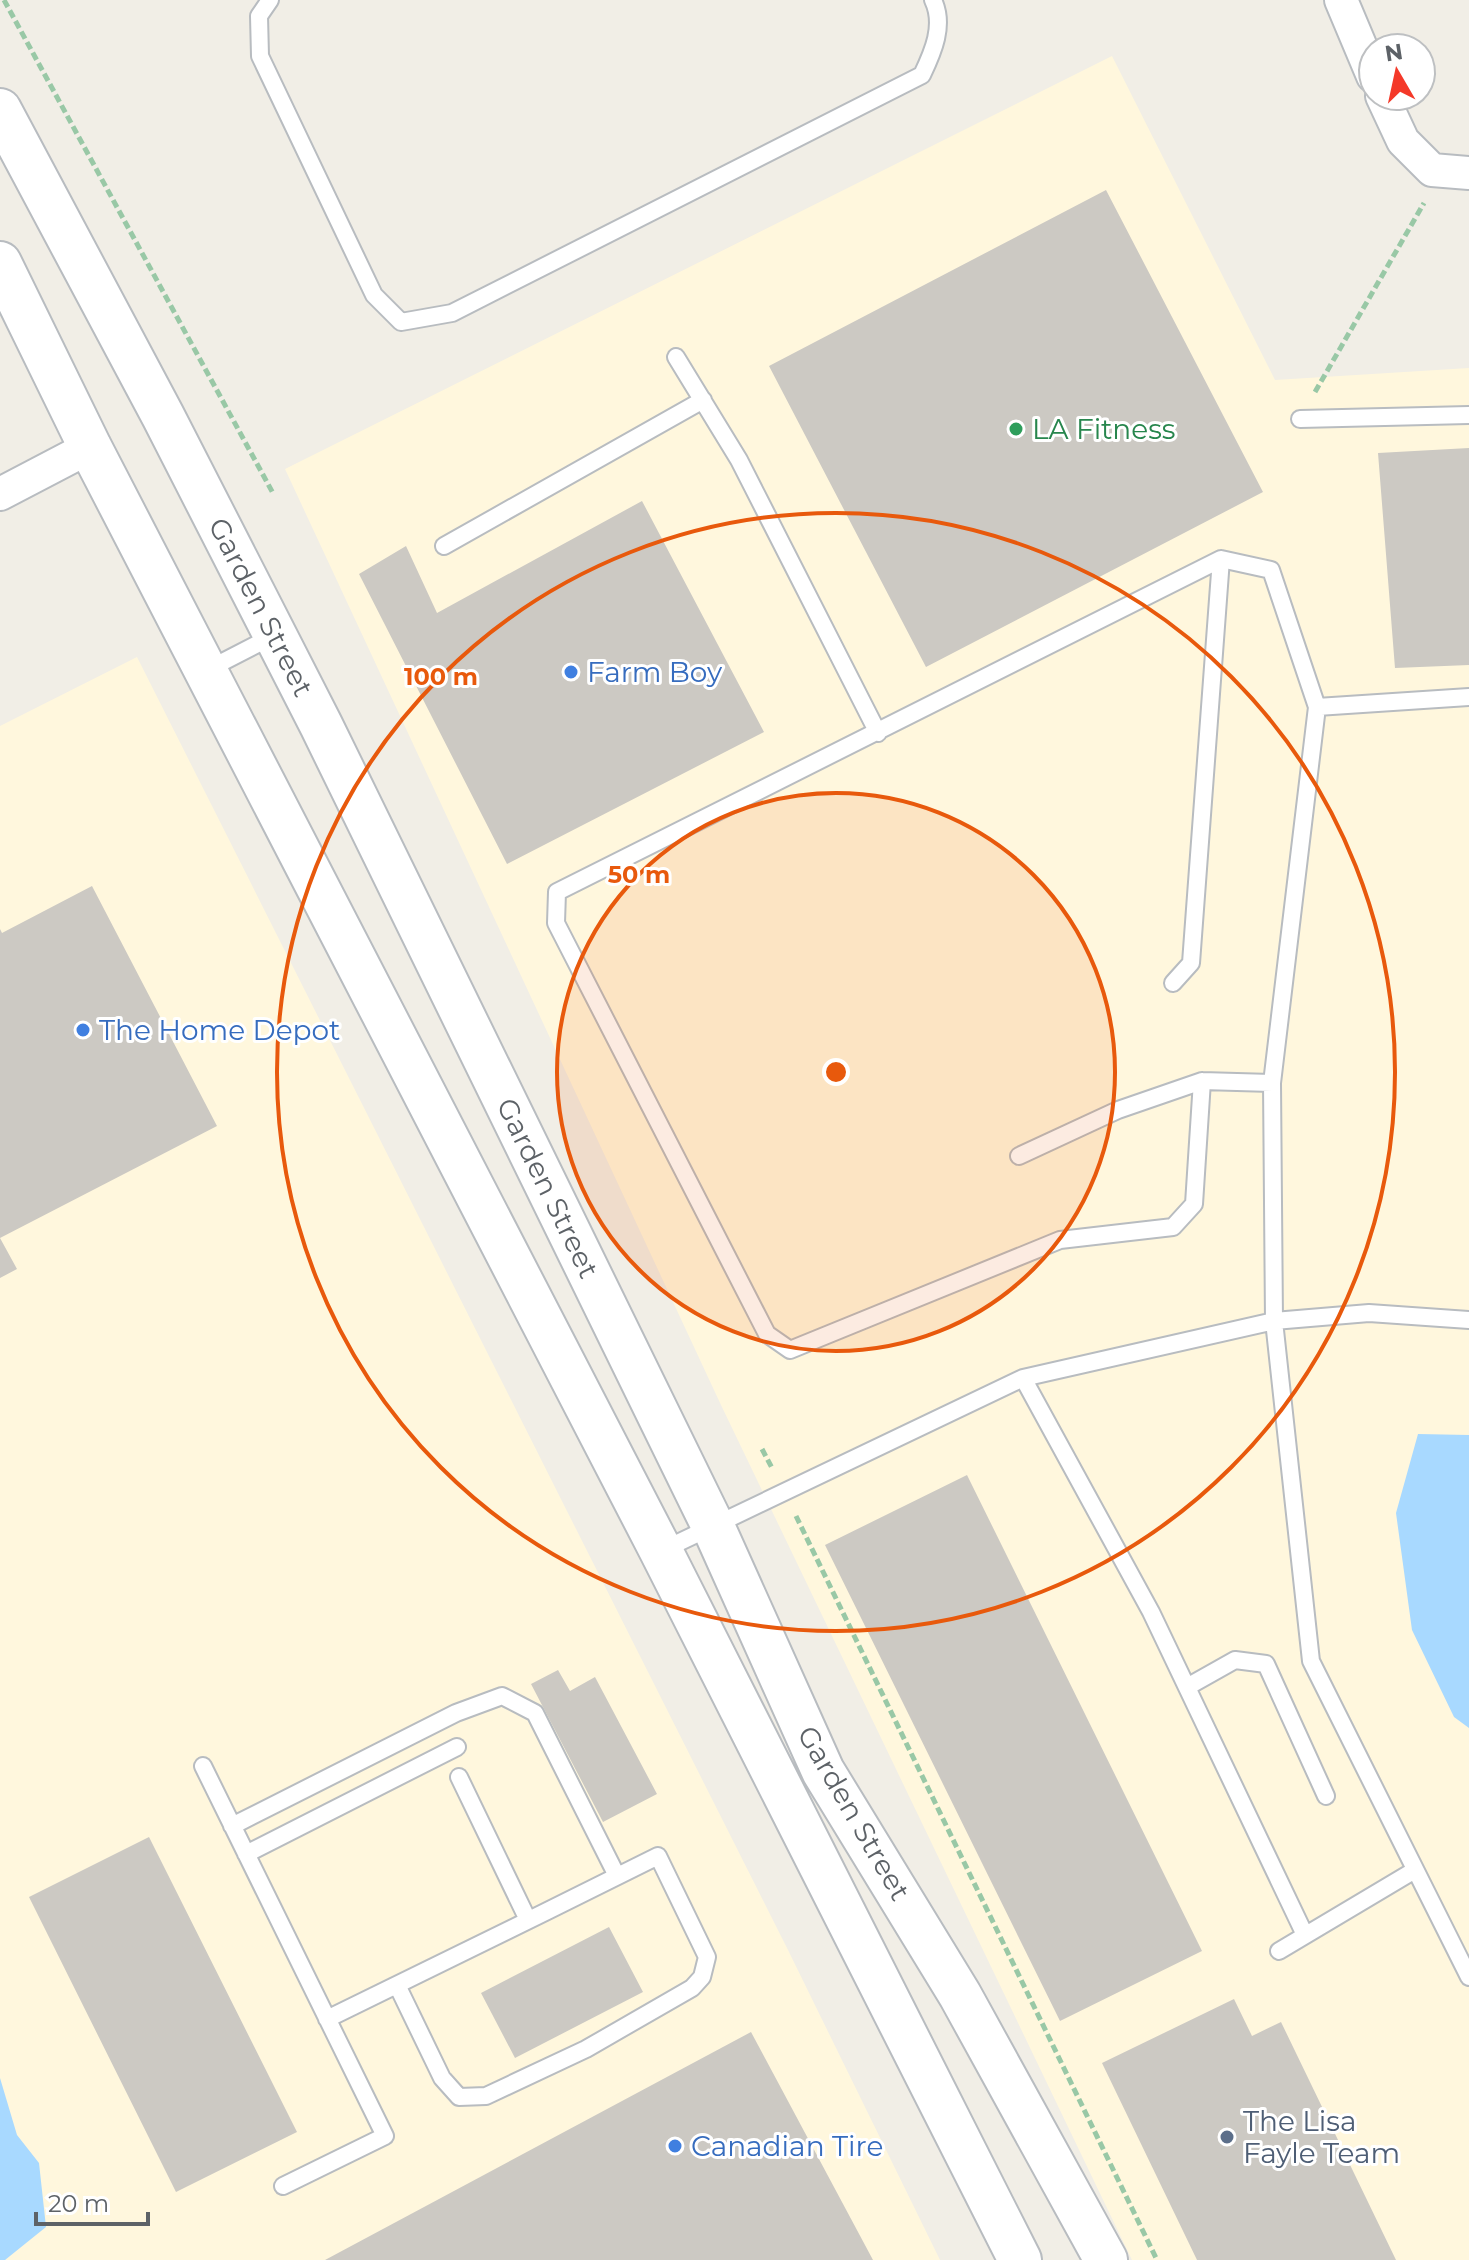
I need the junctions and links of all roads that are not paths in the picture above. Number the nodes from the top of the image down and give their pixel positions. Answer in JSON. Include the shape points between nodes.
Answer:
{"nodes":[{"id":1,"x":270,"y":0,"type":"edge"},
{"id":2,"x":933,"y":0,"type":"edge"},
{"id":3,"x":1341,"y":0,"type":"edge"},
{"id":4,"x":1357,"y":38,"type":"edge"},
{"id":5,"x":0,"y":110,"type":"edge"},
{"id":6,"x":1389,"y":112,"type":"edge"},
{"id":7,"x":1456,"y":172,"type":"edge"},
{"id":8,"x":0,"y":263,"type":"edge"},
{"id":9,"x":676,"y":357,"type":"dead end"},
{"id":10,"x":703,"y":400,"type":"junction"},
{"id":11,"x":1469,"y":415,"type":"edge"},
{"id":12,"x":1300,"y":419,"type":"road end"},
{"id":13,"x":90,"y":447,"type":"junction"},
{"id":14,"x":0,"y":494,"type":"edge"},
{"id":15,"x":444,"y":546,"type":"dead end"},
{"id":16,"x":1221,"y":559,"type":"junction"},
{"id":17,"x":275,"y":635,"type":"junction"},
{"id":18,"x":206,"y":671,"type":"junction"},
{"id":19,"x":1469,"y":697,"type":"edge"},
{"id":20,"x":1317,"y":707,"type":"junction"},
{"id":21,"x":878,"y":733,"type":"junction"},
{"id":22,"x":1173,"y":983,"type":"dead end"},
{"id":23,"x":1202,"y":1081,"type":"junction"},
{"id":24,"x":1272,"y":1083,"type":"junction"},
{"id":25,"x":1019,"y":1156,"type":"dead end"},
{"id":26,"x":1469,"y":1320,"type":"edge"},
{"id":27,"x":1274,"y":1321,"type":"junction"},
{"id":28,"x":1023,"y":1378,"type":"junction"},
{"id":29,"x":712,"y":1524,"type":"junction"},
{"id":30,"x":661,"y":1551,"type":"junction"},
{"id":31,"x":1187,"y":1687,"type":"junction"},
{"id":32,"x":457,"y":1747,"type":"dead end"},
{"id":33,"x":203,"y":1766,"type":"dead end"},
{"id":34,"x":459,"y":1777,"type":"dead end"},
{"id":35,"x":1326,"y":1796,"type":"dead end"},
{"id":36,"x":232,"y":1826,"type":"junction"},
{"id":37,"x":246,"y":1854,"type":"junction"},
{"id":38,"x":1415,"y":1870,"type":"junction"},
{"id":39,"x":617,"y":1876,"type":"junction"},
{"id":40,"x":528,"y":1920,"type":"junction"},
{"id":41,"x":1305,"y":1935,"type":"junction"},
{"id":42,"x":1279,"y":1951,"type":"dead end"},
{"id":43,"x":1469,"y":1977,"type":"edge"},
{"id":44,"x":397,"y":1985,"type":"junction"},
{"id":45,"x":327,"y":2019,"type":"junction"},
{"id":46,"x":283,"y":2186,"type":"dead end"},
{"id":47,"x":1020,"y":2260,"type":"edge"},
{"id":48,"x":1106,"y":2260,"type":"edge"}],
"edges":[{"from":1,"to":2,"type":"lane","via":[[259,16],[260,56],[374,295],[401,322],[452,313],[922,75],[937,46]]},
{"from":3,"to":4,"type":"street"},
{"from":5,"to":17,"type":"street","name":"Garden Street"},
{"from":6,"to":7,"type":"street","via":[[1403,141],[1432,170]]},
{"from":8,"to":13,"type":"street","name":"Garden Street"},
{"from":9,"to":10,"type":"lane"},
{"from":10,"to":15,"type":"lane"},
{"from":10,"to":21,"type":"lane"},
{"from":11,"to":12,"type":"lane"},
{"from":13,"to":14,"type":"street"},
{"from":13,"to":18,"type":"street","name":"Garden Street"},
{"from":16,"to":20,"type":"lane","via":[[1271,570]]},
{"from":16,"to":21,"type":"lane"},
{"from":16,"to":22,"type":"lane","via":[[1191,963]]},
{"from":17,"to":18,"type":"lane"},
{"from":17,"to":29,"type":"street","name":"Garden Street"},
{"from":18,"to":30,"type":"street","name":"Garden Street"},
{"from":19,"to":20,"type":"lane"},
{"from":20,"to":24,"type":"lane"},
{"from":21,"to":23,"type":"lane","via":[[557,892],[556,923],[767,1334],[790,1350],[1060,1240],[1173,1227],[1194,1204]]},
{"from":23,"to":24,"type":"lane"},
{"from":23,"to":25,"type":"lane","via":[[1118,1110]]},
{"from":24,"to":27,"type":"lane"},
{"from":26,"to":27,"type":"lane","via":[[1369,1313]]},
{"from":27,"to":28,"type":"lane"},
{"from":27,"to":38,"type":"lane","via":[[1311,1661]]},
{"from":28,"to":29,"type":"lane"},
{"from":28,"to":31,"type":"lane"},
{"from":29,"to":30,"type":"lane"},
{"from":29,"to":48,"type":"street","name":"Garden Street","via":[[823,1771],[960,1995]]},
{"from":30,"to":47,"type":"street","name":"Garden Street"},
{"from":31,"to":35,"type":"lane","via":[[1235,1660],[1266,1664]]},
{"from":31,"to":41,"type":"lane"},
{"from":32,"to":37,"type":"lane"},
{"from":33,"to":36,"type":"lane"},
{"from":34,"to":40,"type":"lane"},
{"from":36,"to":37,"type":"lane"},
{"from":36,"to":39,"type":"lane","via":[[456,1713],[502,1696],[535,1713]]},
{"from":37,"to":45,"type":"lane"},
{"from":38,"to":41,"type":"lane"},
{"from":38,"to":43,"type":"lane"},
{"from":39,"to":40,"type":"lane"},
{"from":39,"to":44,"type":"lane","via":[[658,1856],[707,1957],[702,1977],[692,1988],[586,2049],[486,2096],[459,2097],[442,2078]]},
{"from":40,"to":44,"type":"lane"},
{"from":41,"to":42,"type":"lane"},
{"from":44,"to":45,"type":"lane"},
{"from":45,"to":46,"type":"lane","via":[[385,2136]]}]}
